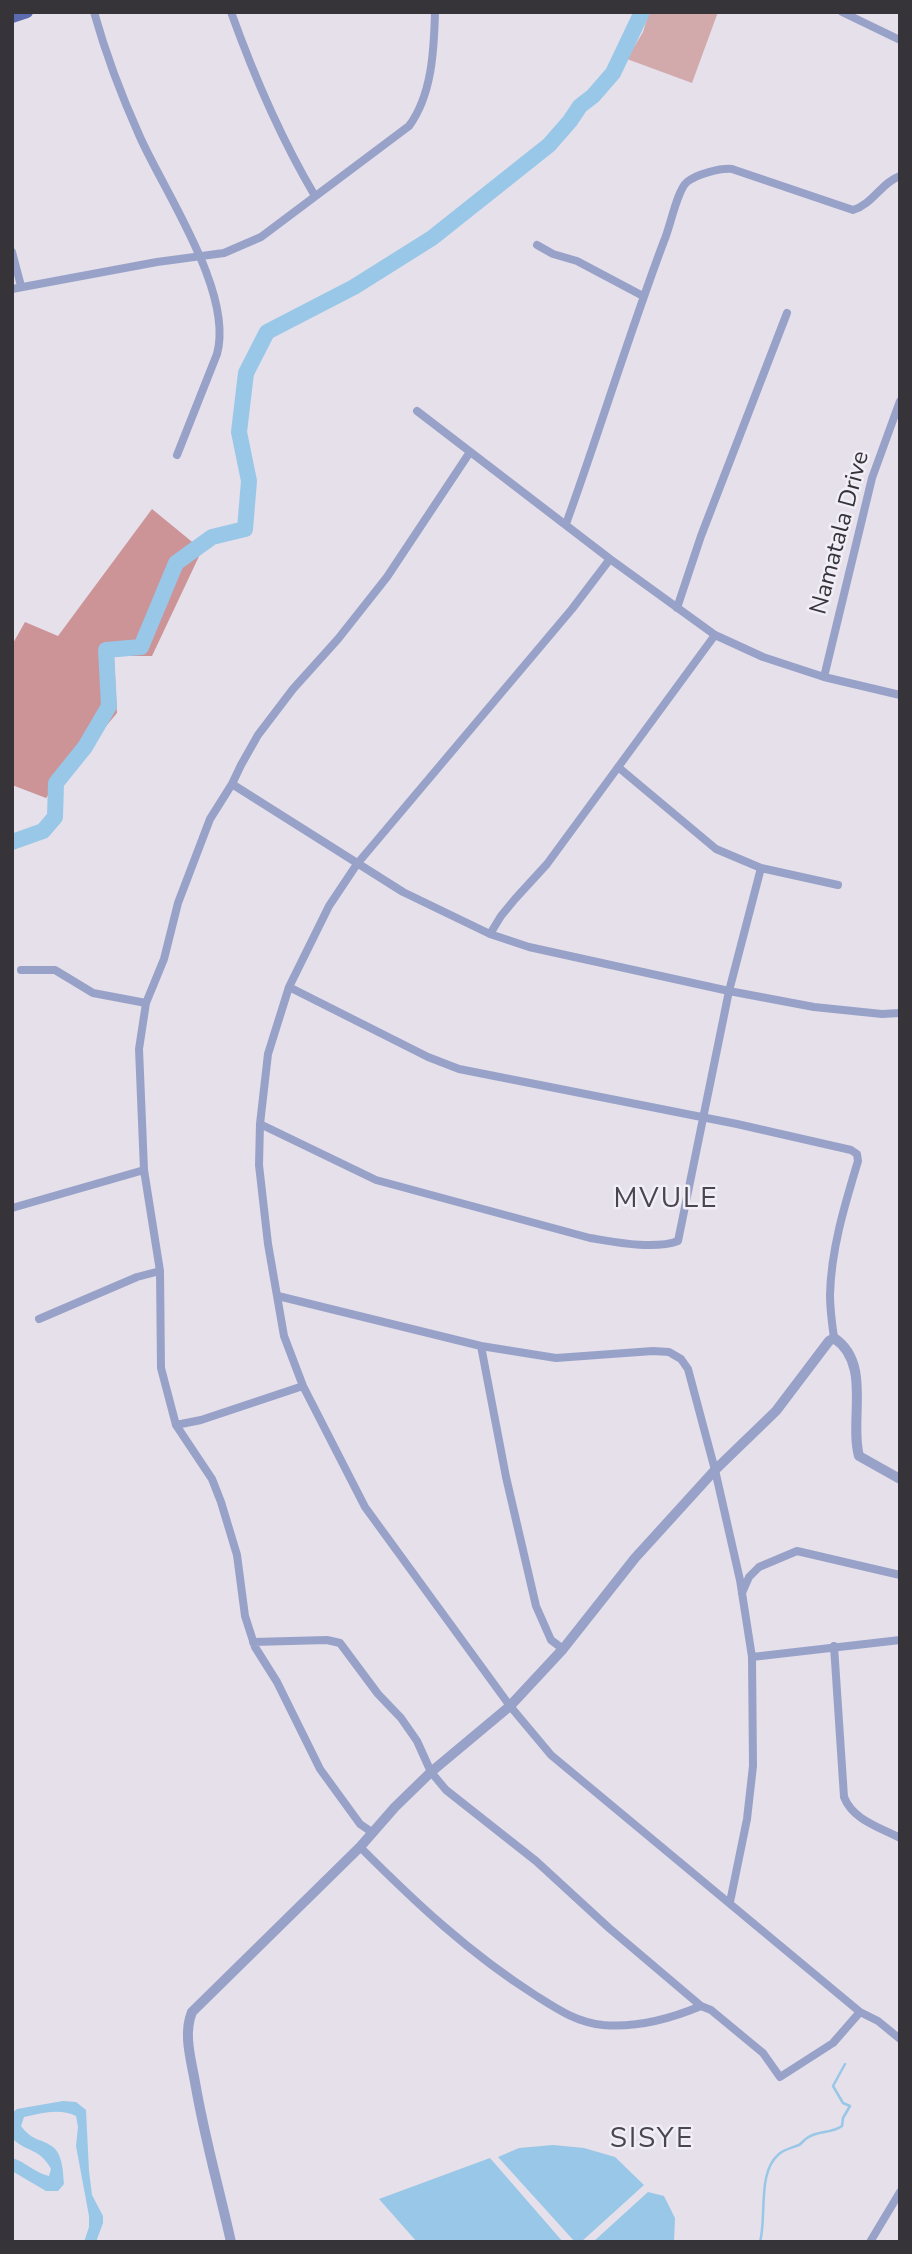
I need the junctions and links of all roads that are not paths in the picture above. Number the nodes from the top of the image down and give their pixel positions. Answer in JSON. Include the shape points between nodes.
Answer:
{"nodes":[{"id":1,"x":27,"y":12,"type":"edge"},
{"id":2,"x":94,"y":12,"type":"edge"},
{"id":3,"x":231,"y":12,"type":"edge"},
{"id":4,"x":435,"y":12,"type":"edge"},
{"id":5,"x":842,"y":12,"type":"edge"},
{"id":6,"x":12,"y":17,"type":"edge"},
{"id":7,"x":900,"y":40,"type":"edge"},
{"id":8,"x":900,"y":176,"type":"edge"},
{"id":9,"x":315,"y":197,"type":"junction"},
{"id":10,"x":537,"y":245,"type":"dead end"},
{"id":11,"x":12,"y":252,"type":"edge"},
{"id":12,"x":201,"y":258,"type":"junction"},
{"id":13,"x":17,"y":288,"type":"edge"},
{"id":14,"x":643,"y":296,"type":"junction"},
{"id":15,"x":787,"y":313,"type":"dead end"},
{"id":16,"x":900,"y":401,"type":"edge"},
{"id":17,"x":417,"y":411,"type":"dead end"},
{"id":18,"x":470,"y":452,"type":"junction"},
{"id":19,"x":177,"y":455,"type":"dead end"},
{"id":20,"x":566,"y":524,"type":"junction"},
{"id":21,"x":610,"y":559,"type":"junction"},
{"id":22,"x":677,"y":608,"type":"junction"},
{"id":23,"x":715,"y":635,"type":"junction"},
{"id":24,"x":824,"y":677,"type":"junction"},
{"id":25,"x":900,"y":695,"type":"edge"},
{"id":26,"x":618,"y":767,"type":"junction"},
{"id":27,"x":233,"y":784,"type":"junction"},
{"id":28,"x":357,"y":864,"type":"junction"},
{"id":29,"x":761,"y":868,"type":"junction"},
{"id":30,"x":838,"y":885,"type":"dead end"},
{"id":31,"x":490,"y":934,"type":"junction"},
{"id":32,"x":21,"y":970,"type":"dead end"},
{"id":33,"x":289,"y":987,"type":"junction"},
{"id":34,"x":729,"y":991,"type":"junction"},
{"id":35,"x":146,"y":1003,"type":"junction"},
{"id":36,"x":900,"y":1013,"type":"edge"},
{"id":37,"x":703,"y":1117,"type":"junction"},
{"id":38,"x":260,"y":1124,"type":"junction"},
{"id":39,"x":145,"y":1170,"type":"junction"},
{"id":40,"x":12,"y":1208,"type":"edge"},
{"id":41,"x":160,"y":1272,"type":"junction"},
{"id":42,"x":278,"y":1296,"type":"junction"},
{"id":43,"x":39,"y":1320,"type":"dead end"},
{"id":44,"x":834,"y":1338,"type":"junction"},
{"id":45,"x":481,"y":1346,"type":"junction"},
{"id":46,"x":303,"y":1386,"type":"junction"},
{"id":47,"x":176,"y":1425,"type":"junction"},
{"id":48,"x":715,"y":1470,"type":"junction"},
{"id":49,"x":900,"y":1479,"type":"edge"},
{"id":50,"x":900,"y":1575,"type":"edge"},
{"id":51,"x":743,"y":1593,"type":"junction"},
{"id":52,"x":900,"y":1640,"type":"edge"},
{"id":53,"x":253,"y":1642,"type":"junction"},
{"id":54,"x":834,"y":1646,"type":"junction"},
{"id":55,"x":563,"y":1649,"type":"junction"},
{"id":56,"x":751,"y":1657,"type":"junction"},
{"id":57,"x":510,"y":1706,"type":"junction"},
{"id":58,"x":431,"y":1772,"type":"junction"},
{"id":59,"x":373,"y":1833,"type":"junction"},
{"id":60,"x":900,"y":1838,"type":"edge"},
{"id":61,"x":360,"y":1847,"type":"junction"},
{"id":62,"x":730,"y":1902,"type":"junction"},
{"id":63,"x":701,"y":2006,"type":"junction"},
{"id":64,"x":860,"y":2012,"type":"junction"},
{"id":65,"x":900,"y":2039,"type":"edge"},
{"id":66,"x":899,"y":2197,"type":"edge"},
{"id":67,"x":231,"y":2242,"type":"edge"},
{"id":68,"x":870,"y":2242,"type":"edge"}],
"edges":[{"from":1,"to":6,"type":"main road"},
{"from":2,"to":12,"type":"street","via":[[141,139]]},
{"from":3,"to":9,"type":"street","via":[[263,96]]},
{"from":4,"to":9,"type":"street","via":[[429,76],[416,116],[401,134]]},
{"from":5,"to":7,"type":"street"},
{"from":8,"to":14,"type":"street","via":[[871,202],[853,210],[732,169],[713,170],[686,183],[679,195]]},
{"from":9,"to":12,"type":"street","via":[[261,237]]},
{"from":10,"to":14,"type":"street"},
{"from":11,"to":13,"type":"street"},
{"from":12,"to":13,"type":"street"},
{"from":12,"to":19,"type":"street","via":[[220,343]]},
{"from":14,"to":20,"type":"street"},
{"from":15,"to":22,"type":"street"},
{"from":16,"to":24,"type":"street","name":"Namatala Drive","via":[[872,478]]},
{"from":17,"to":18,"type":"street"},
{"from":18,"to":20,"type":"street"},
{"from":18,"to":27,"type":"street","via":[[387,577],[258,735]]},
{"from":20,"to":21,"type":"street"},
{"from":21,"to":22,"type":"street"},
{"from":21,"to":28,"type":"street"},
{"from":22,"to":23,"type":"street"},
{"from":23,"to":24,"type":"street"},
{"from":23,"to":26,"type":"street"},
{"from":24,"to":25,"type":"street"},
{"from":26,"to":29,"type":"street","via":[[716,849]]},
{"from":26,"to":31,"type":"street"},
{"from":27,"to":28,"type":"street"},
{"from":27,"to":35,"type":"street","via":[[210,819]]},
{"from":28,"to":31,"type":"street"},
{"from":28,"to":33,"type":"street","via":[[329,906]]},
{"from":29,"to":30,"type":"street"},
{"from":29,"to":34,"type":"street"},
{"from":31,"to":34,"type":"street","via":[[529,947]]},
{"from":32,"to":35,"type":"street","via":[[55,970],[93,993]]},
{"from":33,"to":37,"type":"street","via":[[459,1069]]},
{"from":33,"to":38,"type":"street","via":[[268,1054]]},
{"from":34,"to":36,"type":"street","via":[[814,1006]]},
{"from":34,"to":37,"type":"street"},
{"from":35,"to":39,"type":"street","via":[[139,1049]]},
{"from":37,"to":38,"type":"street","via":[[681,1231],[678,1241],[669,1244],[590,1238],[376,1180]]},
{"from":37,"to":44,"type":"street","via":[[857,1154],[832,1269]]},
{"from":38,"to":42,"type":"street","via":[[261,1178]]},
{"from":39,"to":40,"type":"street"},
{"from":39,"to":41,"type":"street"},
{"from":41,"to":43,"type":"street","via":[[137,1277]]},
{"from":41,"to":47,"type":"street","via":[[161,1368]]},
{"from":42,"to":45,"type":"street"},
{"from":42,"to":46,"type":"street","via":[[284,1336]]},
{"from":44,"to":48,"type":"street","via":[[776,1411]]},
{"from":44,"to":49,"type":"street","via":[[849,1357],[857,1381],[859,1456]]},
{"from":45,"to":48,"type":"street","via":[[556,1358],[669,1352],[688,1370]]},
{"from":45,"to":55,"type":"street","via":[[536,1606],[551,1640]]},
{"from":46,"to":47,"type":"street"},
{"from":46,"to":57,"type":"street","via":[[365,1507]]},
{"from":47,"to":53,"type":"street","via":[[212,1479],[237,1555]]},
{"from":48,"to":51,"type":"street"},
{"from":48,"to":55,"type":"street","via":[[635,1558]]},
{"from":50,"to":51,"type":"street","via":[[797,1551],[759,1567]]},
{"from":51,"to":56,"type":"street"},
{"from":52,"to":54,"type":"street"},
{"from":53,"to":58,"type":"street","via":[[340,1643],[401,1718]]},
{"from":53,"to":59,"type":"street","via":[[320,1769],[360,1824]]},
{"from":54,"to":56,"type":"street"},
{"from":54,"to":60,"type":"street","via":[[844,1797],[858,1816]]},
{"from":55,"to":57,"type":"street"},
{"from":56,"to":62,"type":"street","via":[[753,1766]]},
{"from":57,"to":58,"type":"street"},
{"from":57,"to":62,"type":"street","via":[[551,1755]]},
{"from":58,"to":59,"type":"street"},
{"from":58,"to":63,"type":"street","via":[[446,1790],[536,1861]]},
{"from":59,"to":61,"type":"street"},
{"from":61,"to":63,"type":"street","via":[[469,1949],[571,2017],[622,2026],[654,2022]]},
{"from":61,"to":67,"type":"street","via":[[192,2012],[189,2021],[204,2137]]},
{"from":62,"to":64,"type":"street"},
{"from":63,"to":64,"type":"street","via":[[763,2053],[780,2077],[833,2043]]},
{"from":64,"to":65,"type":"street"},
{"from":66,"to":68,"type":"street"}]}
